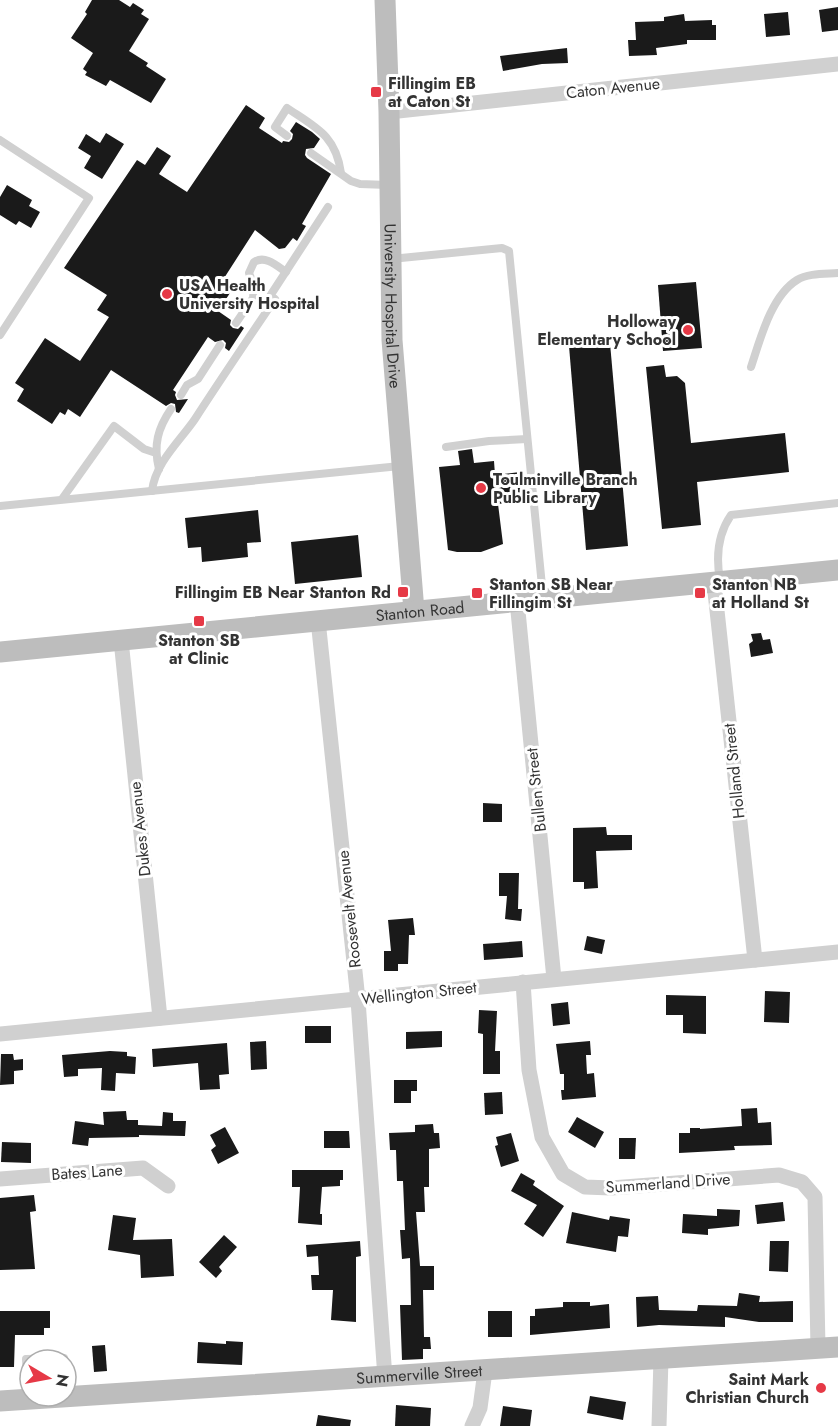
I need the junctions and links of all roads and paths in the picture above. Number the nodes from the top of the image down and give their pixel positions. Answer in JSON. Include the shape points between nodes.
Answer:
{"nodes":[{"id":1,"x":385,"y":0,"type":"edge"},
{"id":2,"x":838,"y":64,"type":"edge"},
{"id":3,"x":389,"y":112,"type":"junction"},
{"id":4,"x":287,"y":136,"type":"dead end"},
{"id":5,"x":0,"y":140,"type":"edge"},
{"id":6,"x":311,"y":153,"type":"dead end"},
{"id":7,"x":341,"y":173,"type":"junction"},
{"id":8,"x":389,"y":186,"type":"junction"},
{"id":9,"x":328,"y":207,"type":"dead end"},
{"id":10,"x":390,"y":260,"type":"junction"},
{"id":11,"x":286,"y":272,"type":"junction"},
{"id":12,"x":838,"y":273,"type":"edge"},
{"id":13,"x":236,"y":323,"type":"dead end"},
{"id":14,"x":0,"y":335,"type":"edge"},
{"id":15,"x":220,"y":345,"type":"dead end"},
{"id":16,"x":751,"y":367,"type":"dead end"},
{"id":17,"x":180,"y":395,"type":"dead end"},
{"id":18,"x":171,"y":409,"type":"dead end"},
{"id":19,"x":527,"y":439,"type":"junction"},
{"id":20,"x":446,"y":447,"type":"dead end"},
{"id":21,"x":156,"y":453,"type":"junction"},
{"id":22,"x":402,"y":466,"type":"junction"},
{"id":23,"x":159,"y":469,"type":"junction"},
{"id":24,"x":152,"y":490,"type":"junction"},
{"id":25,"x":62,"y":499,"type":"junction"},
{"id":26,"x":838,"y":503,"type":"edge"},
{"id":27,"x":0,"y":506,"type":"edge"},
{"id":28,"x":838,"y":570,"type":"edge"},
{"id":29,"x":717,"y":582,"type":"junction"},
{"id":30,"x":543,"y":598,"type":"junction"},
{"id":31,"x":517,"y":601,"type":"junction"},
{"id":32,"x":414,"y":611,"type":"junction"},
{"id":33,"x":318,"y":620,"type":"junction"},
{"id":34,"x":121,"y":640,"type":"junction"},
{"id":35,"x":0,"y":652,"type":"edge"},
{"id":36,"x":838,"y":952,"type":"edge"},
{"id":37,"x":755,"y":960,"type":"junction"},
{"id":38,"x":554,"y":979,"type":"junction"},
{"id":39,"x":523,"y":982,"type":"junction"},
{"id":40,"x":358,"y":1000,"type":"junction"},
{"id":41,"x":159,"y":1018,"type":"junction"},
{"id":42,"x":0,"y":1034,"type":"edge"},
{"id":43,"x":0,"y":1179,"type":"edge"},
{"id":44,"x":168,"y":1186,"type":"dead end"},
{"id":45,"x":828,"y":1348,"type":"edge"},
{"id":46,"x":661,"y":1359,"type":"junction"},
{"id":47,"x":485,"y":1371,"type":"junction"},
{"id":48,"x":385,"y":1378,"type":"junction"},
{"id":49,"x":78,"y":1395,"type":"edge"},
{"id":50,"x":18,"y":1400,"type":"edge"},
{"id":51,"x":0,"y":1401,"type":"edge"},
{"id":52,"x":472,"y":1426,"type":"edge"},
{"id":53,"x":659,"y":1426,"type":"edge"}],
"edges":[{"from":1,"to":3,"type":"street","name":"University Hospital Drive"},
{"from":2,"to":3,"type":"street","name":"Caton Avenue"},
{"from":3,"to":8,"type":"street","name":"University Hospital Drive"},
{"from":4,"to":7,"type":"lane","via":[[275,128],[287,108],[318,129],[335,147]]},
{"from":5,"to":14,"type":"lane","via":[[89,198]]},
{"from":6,"to":7,"type":"lane"},
{"from":7,"to":8,"type":"lane","via":[[360,184]]},
{"from":8,"to":10,"type":"street","name":"University Hospital Drive"},
{"from":9,"to":11,"type":"lane"},
{"from":10,"to":19,"type":"lane","via":[[502,248],[509,251]]},
{"from":10,"to":22,"type":"street","name":"University Hospital Drive","via":[[393,374]]},
{"from":11,"to":13,"type":"lane","via":[[267,260],[254,262],[249,273],[253,298]]},
{"from":11,"to":23,"type":"lane","via":[[270,296],[275,299]]},
{"from":12,"to":16,"type":"lane","via":[[810,275],[786,290],[762,332]]},
{"from":15,"to":17,"type":"lane","via":[[198,379]]},
{"from":18,"to":21,"type":"lane","via":[[159,430]]},
{"from":19,"to":20,"type":"lane"},
{"from":19,"to":30,"type":"lane"},
{"from":21,"to":23,"type":"lane"},
{"from":21,"to":25,"type":"lane","via":[[144,449],[114,426]]},
{"from":22,"to":24,"type":"lane"},
{"from":22,"to":32,"type":"street","name":"University Hospital Drive"},
{"from":23,"to":24,"type":"lane"},
{"from":24,"to":25,"type":"lane"},
{"from":25,"to":27,"type":"lane"},
{"from":26,"to":29,"type":"lane","via":[[731,515],[723,527]]},
{"from":28,"to":29,"type":"street","name":"Stanton Road"},
{"from":29,"to":30,"type":"street","name":"Stanton Road"},
{"from":29,"to":37,"type":"street","name":"Holland Street"},
{"from":30,"to":31,"type":"street","name":"Stanton Road"},
{"from":31,"to":32,"type":"street","name":"Stanton Road"},
{"from":31,"to":38,"type":"street","name":"Bullen Street"},
{"from":32,"to":33,"type":"street","name":"Stanton Road"},
{"from":33,"to":34,"type":"street","name":"Stanton Road"},
{"from":33,"to":40,"type":"street","name":"Roosevelt Avenue"},
{"from":34,"to":35,"type":"street","name":"Stanton Road"},
{"from":34,"to":41,"type":"street","name":"Dukes Avenue"},
{"from":36,"to":37,"type":"street","name":"Wellington Street"},
{"from":37,"to":38,"type":"street","name":"Wellington Street"},
{"from":38,"to":39,"type":"street","name":"Wellington Street"},
{"from":39,"to":40,"type":"street","name":"Wellington Street"},
{"from":39,"to":45,"type":"street","name":"Summerland Drive","via":[[529,1070],[542,1137],[563,1174],[593,1188],[779,1175],[802,1182],[815,1197]]},
{"from":40,"to":41,"type":"street","name":"Wellington Street"},
{"from":40,"to":48,"type":"street","name":"Roosevelt Avenue"},
{"from":41,"to":42,"type":"street","name":"Wellington Street"},
{"from":43,"to":44,"type":"street","name":"Bates Lane","via":[[143,1168]]},
{"from":45,"to":46,"type":"street","name":"Summerville Street"},
{"from":46,"to":47,"type":"street","name":"Summerville Street"},
{"from":46,"to":53,"type":"street"},
{"from":47,"to":48,"type":"street","name":"Summerville Street"},
{"from":47,"to":52,"type":"street","via":[[480,1408]]},
{"from":48,"to":49,"type":"street","name":"Summerville Street"},
{"from":50,"to":51,"type":"street","name":"Summerville Street"}]}
